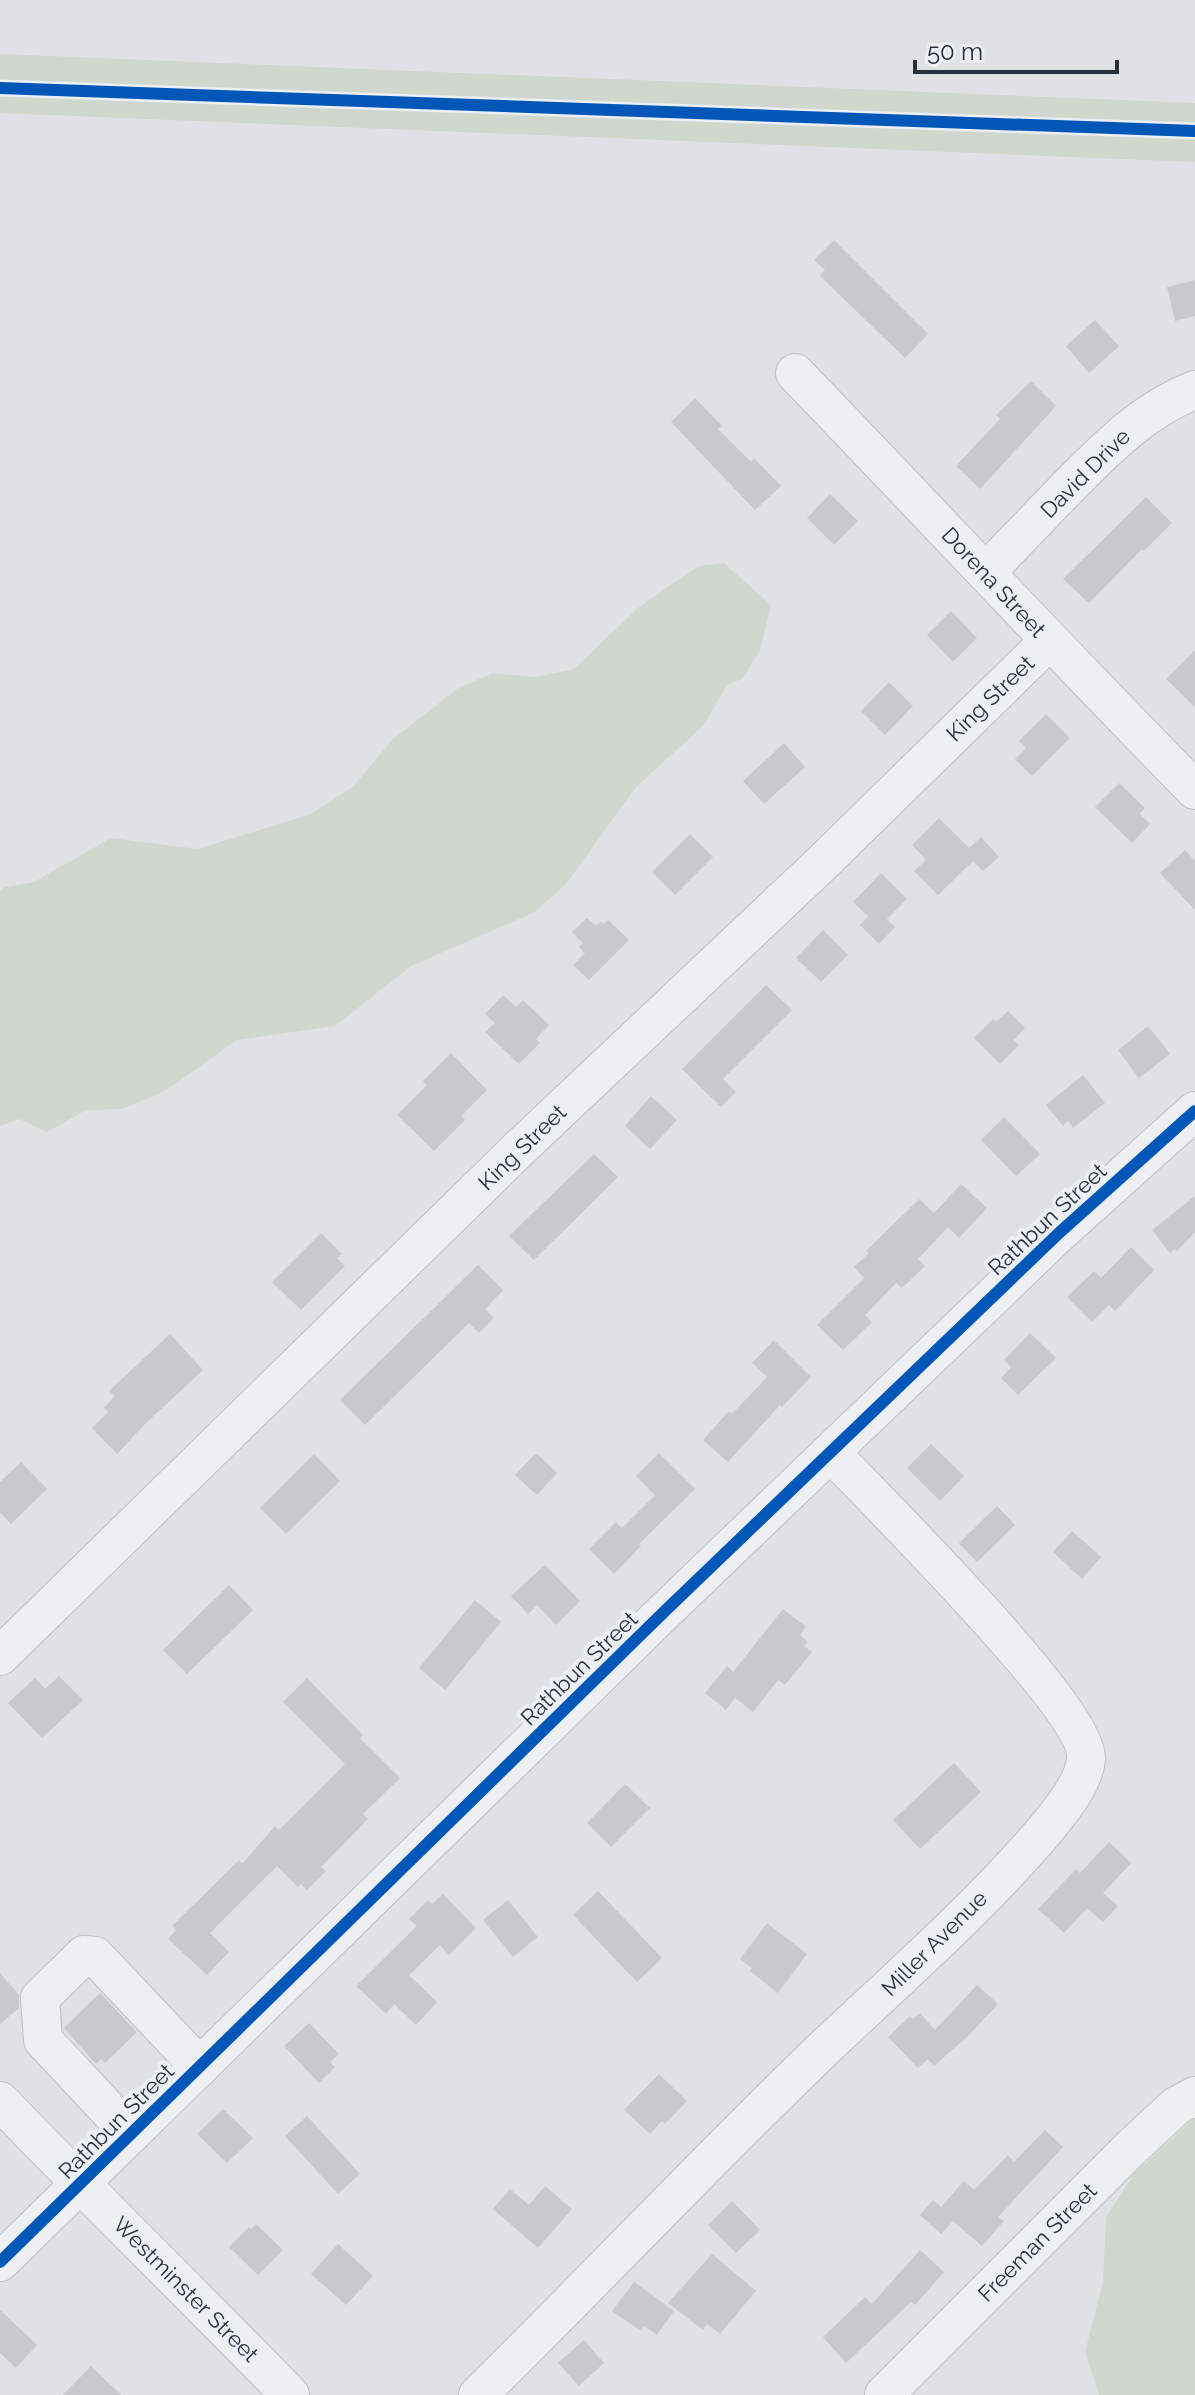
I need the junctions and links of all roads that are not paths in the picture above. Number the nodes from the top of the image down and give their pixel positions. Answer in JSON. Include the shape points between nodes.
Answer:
{"nodes":[{"id":1,"x":795,"y":373,"type":"dead end"},
{"id":2,"x":1195,"y":390,"type":"edge"},
{"id":3,"x":986,"y":572,"type":"junction"},
{"id":4,"x":1049,"y":641,"type":"junction"},
{"id":5,"x":1195,"y":790,"type":"edge"},
{"id":6,"x":1195,"y":1111,"type":"edge"},
{"id":7,"x":831,"y":1453,"type":"junction"},
{"id":8,"x":0,"y":1656,"type":"edge"},
{"id":9,"x":200,"y":2067,"type":"junction"},
{"id":10,"x":1195,"y":2096,"type":"edge"},
{"id":11,"x":0,"y":2101,"type":"edge"},
{"id":12,"x":131,"y":2134,"type":"junction"},
{"id":13,"x":80,"y":2185,"type":"junction"},
{"id":14,"x":0,"y":2262,"type":"edge"},
{"id":15,"x":290,"y":2395,"type":"edge"},
{"id":16,"x":478,"y":2395,"type":"edge"},
{"id":17,"x":884,"y":2395,"type":"edge"}],
"edges":[{"from":1,"to":3,"type":"street","name":"Dorena Street"},
{"from":2,"to":3,"type":"street","name":"David Drive","via":[[1138,420]]},
{"from":3,"to":4,"type":"street","name":"Dorena Street"},
{"from":4,"to":5,"type":"street","name":"Dorena Street"},
{"from":4,"to":8,"type":"street","name":"King Street"},
{"from":6,"to":7,"type":"street","name":"Rathbun Street","via":[[1059,1233]]},
{"from":7,"to":9,"type":"street","name":"Rathbun Street"},
{"from":7,"to":16,"type":"street","name":"Miller Avenue","via":[[982,1611],[1068,1717],[1083,1739],[1086,1759],[1046,1828],[1001,1877]]},
{"from":9,"to":12,"type":"street","name":"Rathbun Street"},
{"from":9,"to":12,"type":"street","via":[[95,1956],[84,1955],[40,1998],[43,2040]]},
{"from":10,"to":17,"type":"street","name":"Freeman Street","via":[[1176,2106],[1131,2148]]},
{"from":11,"to":13,"type":"street","name":"Westminster Street"},
{"from":12,"to":13,"type":"street","name":"Rathbun Street"},
{"from":13,"to":14,"type":"street","name":"Rathbun Street"},
{"from":13,"to":15,"type":"street","name":"Westminster Street"}]}
